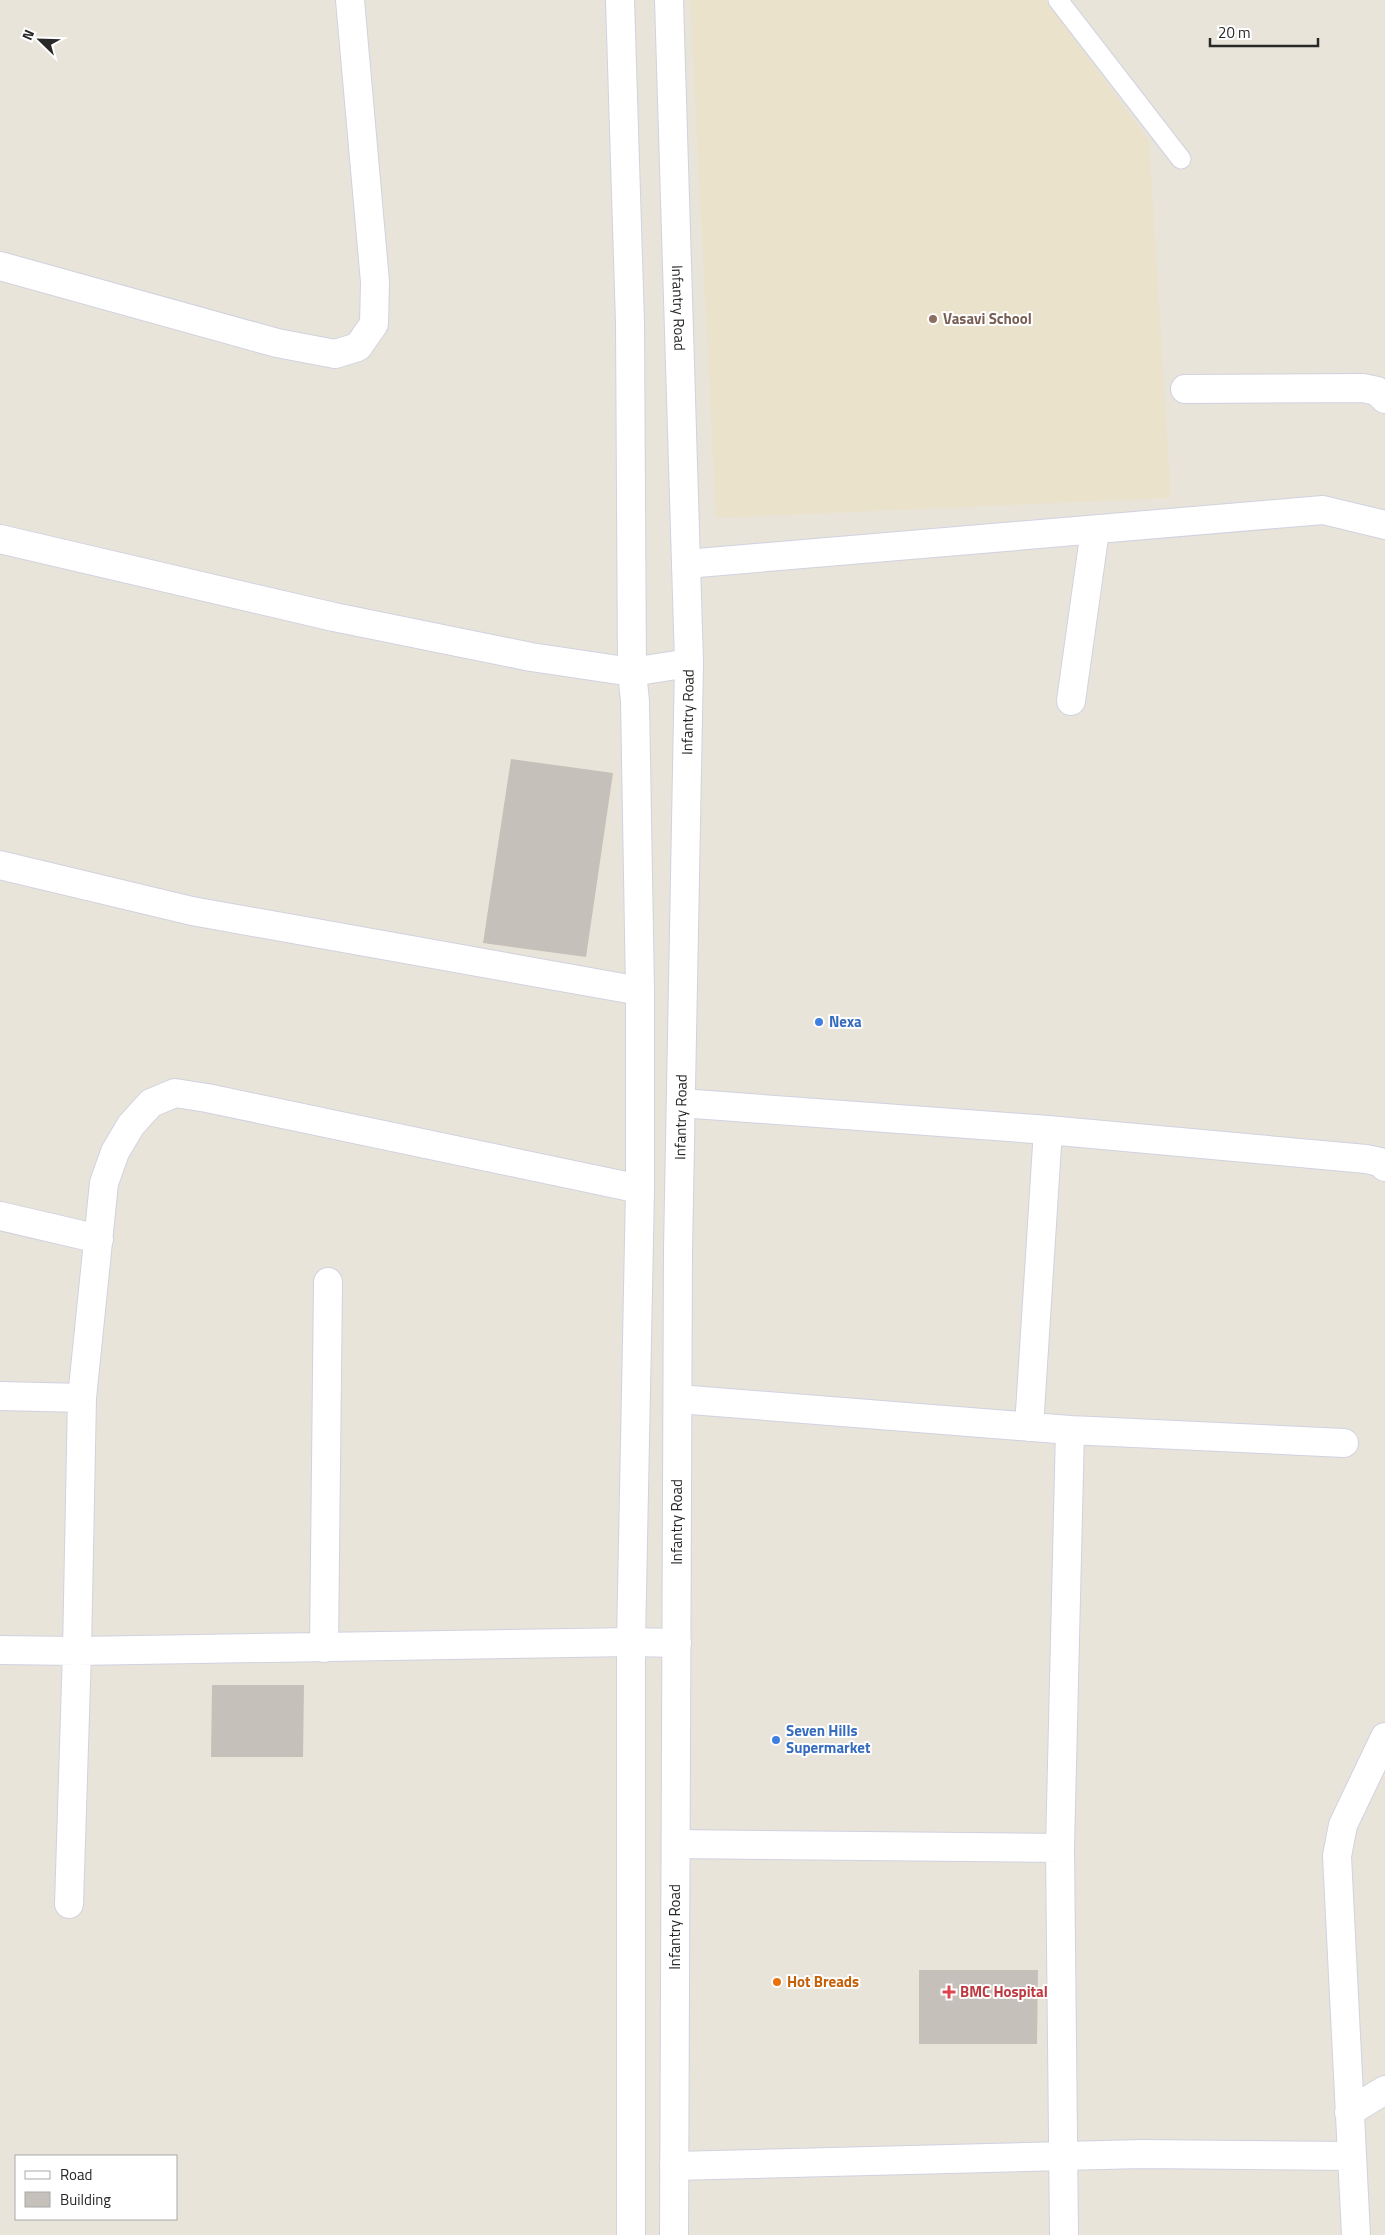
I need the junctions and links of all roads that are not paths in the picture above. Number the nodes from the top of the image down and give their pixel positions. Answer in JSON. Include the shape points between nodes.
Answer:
{"nodes":[{"id":1,"x":350,"y":0,"type":"edge"},
{"id":2,"x":620,"y":0,"type":"edge"},
{"id":3,"x":669,"y":0,"type":"edge"},
{"id":4,"x":1058,"y":0,"type":"edge"},
{"id":5,"x":1181,"y":159,"type":"dead end"},
{"id":6,"x":0,"y":266,"type":"edge"},
{"id":7,"x":1185,"y":389,"type":"dead end"},
{"id":8,"x":1385,"y":399,"type":"edge"},
{"id":9,"x":1385,"y":525,"type":"edge"},
{"id":10,"x":1095,"y":530,"type":"junction"},
{"id":11,"x":0,"y":540,"type":"edge"},
{"id":12,"x":686,"y":564,"type":"junction"},
{"id":13,"x":689,"y":663,"type":"junction"},
{"id":14,"x":632,"y":672,"type":"junction"},
{"id":15,"x":1070,"y":701,"type":"dead end"},
{"id":16,"x":0,"y":865,"type":"edge"},
{"id":17,"x":640,"y":991,"type":"junction"},
{"id":18,"x":681,"y":1103,"type":"junction"},
{"id":19,"x":1048,"y":1130,"type":"junction"},
{"id":20,"x":1385,"y":1167,"type":"edge"},
{"id":21,"x":640,"y":1189,"type":"junction"},
{"id":22,"x":0,"y":1216,"type":"edge"},
{"id":23,"x":98,"y":1238,"type":"junction"},
{"id":24,"x":328,"y":1282,"type":"dead end"},
{"id":25,"x":0,"y":1396,"type":"edge"},
{"id":26,"x":82,"y":1398,"type":"junction"},
{"id":27,"x":678,"y":1399,"type":"junction"},
{"id":28,"x":1029,"y":1427,"type":"junction"},
{"id":29,"x":1070,"y":1430,"type":"junction"},
{"id":30,"x":1344,"y":1443,"type":"dead end"},
{"id":31,"x":631,"y":1642,"type":"junction"},
{"id":32,"x":677,"y":1643,"type":"junction"},
{"id":33,"x":324,"y":1648,"type":"junction"},
{"id":34,"x":0,"y":1650,"type":"edge"},
{"id":35,"x":78,"y":1651,"type":"junction"},
{"id":36,"x":1385,"y":1737,"type":"edge"},
{"id":37,"x":676,"y":1844,"type":"junction"},
{"id":38,"x":1060,"y":1848,"type":"junction"},
{"id":39,"x":69,"y":1904,"type":"dead end"},
{"id":40,"x":1385,"y":2090,"type":"edge"},
{"id":41,"x":1349,"y":2112,"type":"junction"},
{"id":42,"x":1064,"y":2156,"type":"junction"},
{"id":43,"x":1351,"y":2156,"type":"junction"},
{"id":44,"x":674,"y":2166,"type":"junction"},
{"id":45,"x":631,"y":2235,"type":"edge"},
{"id":46,"x":674,"y":2235,"type":"edge"},
{"id":47,"x":1064,"y":2235,"type":"edge"},
{"id":48,"x":1356,"y":2235,"type":"edge"}],
"edges":[{"from":1,"to":6,"type":"street","via":[[375,282],[374,324],[358,347],[335,354],[277,343]]},
{"from":2,"to":14,"type":"street","via":[[630,322]]},
{"from":3,"to":12,"type":"street","name":"Infantry Road"},
{"from":4,"to":5,"type":"lane"},
{"from":7,"to":8,"type":"street","via":[[1363,388],[1377,391]]},
{"from":9,"to":10,"type":"street","via":[[1323,510]]},
{"from":10,"to":12,"type":"street"},
{"from":10,"to":15,"type":"street"},
{"from":11,"to":14,"type":"street","via":[[334,617],[531,657]]},
{"from":12,"to":13,"type":"street","name":"Infantry Road"},
{"from":13,"to":14,"type":"street"},
{"from":13,"to":18,"type":"street","name":"Infantry Road"},
{"from":14,"to":17,"type":"street"},
{"from":16,"to":17,"type":"street","via":[[192,912]]},
{"from":17,"to":21,"type":"street"},
{"from":18,"to":19,"type":"street"},
{"from":18,"to":27,"type":"street","name":"Infantry Road"},
{"from":19,"to":20,"type":"street","via":[[1366,1159],[1380,1162]]},
{"from":19,"to":28,"type":"street"},
{"from":21,"to":23,"type":"street","via":[[175,1093],[152,1103],[131,1125],[115,1152],[104,1183]]},
{"from":21,"to":31,"type":"street"},
{"from":22,"to":23,"type":"street"},
{"from":23,"to":26,"type":"street"},
{"from":24,"to":33,"type":"street"},
{"from":25,"to":26,"type":"street"},
{"from":26,"to":35,"type":"street"},
{"from":27,"to":28,"type":"street"},
{"from":27,"to":32,"type":"street","name":"Infantry Road"},
{"from":28,"to":29,"type":"street"},
{"from":29,"to":30,"type":"street"},
{"from":29,"to":38,"type":"street"},
{"from":31,"to":32,"type":"street"},
{"from":31,"to":33,"type":"street"},
{"from":31,"to":45,"type":"street"},
{"from":32,"to":37,"type":"street","name":"Infantry Road"},
{"from":33,"to":35,"type":"street"},
{"from":34,"to":35,"type":"street"},
{"from":35,"to":39,"type":"street"},
{"from":36,"to":41,"type":"street","via":[[1343,1825],[1337,1856]]},
{"from":37,"to":38,"type":"street"},
{"from":37,"to":44,"type":"street","name":"Infantry Road"},
{"from":38,"to":42,"type":"street"},
{"from":40,"to":41,"type":"street"},
{"from":41,"to":43,"type":"street"},
{"from":42,"to":43,"type":"street"},
{"from":42,"to":44,"type":"street"},
{"from":42,"to":47,"type":"street"},
{"from":43,"to":48,"type":"street"},
{"from":44,"to":46,"type":"street","name":"Infantry Road"}]}
